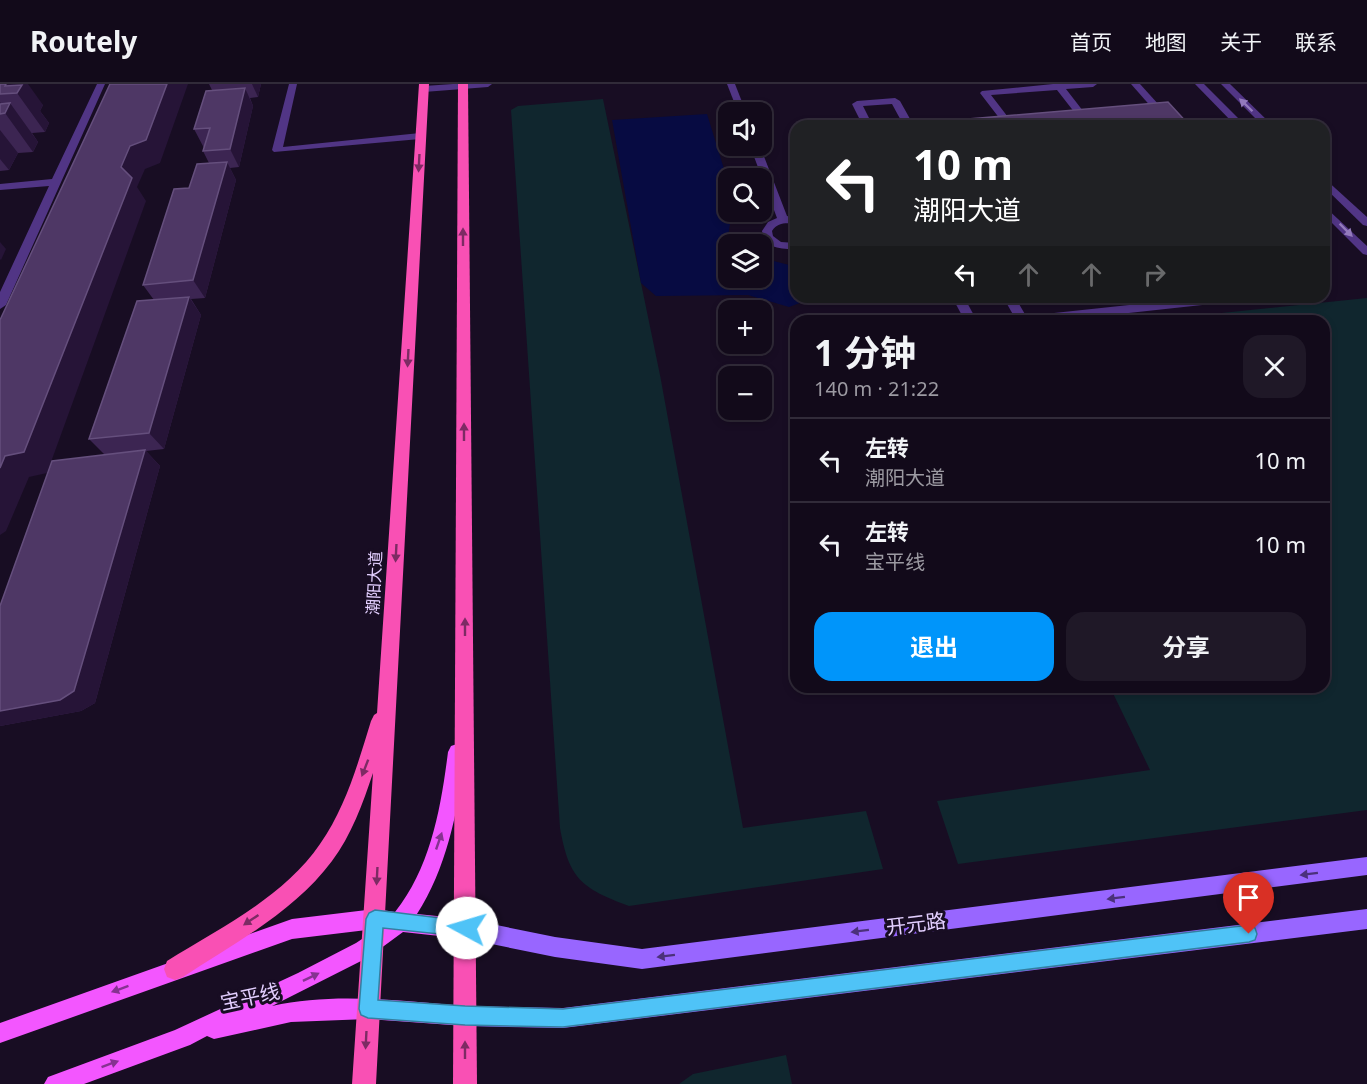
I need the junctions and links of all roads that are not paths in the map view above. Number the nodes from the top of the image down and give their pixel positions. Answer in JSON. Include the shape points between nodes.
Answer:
{"nodes":[{"id":1,"x":101,"y":84,"type":"edge"},
{"id":2,"x":293,"y":84,"type":"edge"},
{"id":3,"x":488,"y":84,"type":"edge"},
{"id":4,"x":731,"y":84,"type":"edge"},
{"id":5,"x":1093,"y":84,"type":"edge"},
{"id":6,"x":1135,"y":84,"type":"edge"},
{"id":7,"x":1199,"y":84,"type":"edge"},
{"id":8,"x":1225,"y":84,"type":"edge"},
{"id":9,"x":463,"y":85,"type":"edge"},
{"id":10,"x":1058,"y":85,"type":"edge"},
{"id":11,"x":424,"y":86,"type":"edge"},
{"id":12,"x":738,"y":102,"type":"edge"},
{"id":13,"x":865,"y":120,"type":"edge"},
{"id":14,"x":906,"y":120,"type":"edge"},
{"id":15,"x":1005,"y":120,"type":"edge"},
{"id":16,"x":1085,"y":120,"type":"edge"},
{"id":17,"x":1168,"y":120,"type":"edge"},
{"id":18,"x":1235,"y":120,"type":"edge"},
{"id":19,"x":1262,"y":120,"type":"edge"},
{"id":20,"x":420,"y":136,"type":"junction"},
{"id":21,"x":758,"y":156,"type":"edge"},
{"id":22,"x":56,"y":182,"type":"junction"},
{"id":23,"x":0,"y":187,"type":"edge"},
{"id":24,"x":1330,"y":187,"type":"edge"},
{"id":25,"x":1330,"y":215,"type":"edge"},
{"id":26,"x":783,"y":220,"type":"junction"},
{"id":27,"x":790,"y":221,"type":"edge"},
{"id":28,"x":1367,"y":223,"type":"edge"},
{"id":29,"x":790,"y":245,"type":"edge"},
{"id":30,"x":1367,"y":252,"type":"edge"},
{"id":31,"x":1150,"y":303,"type":"edge"},
{"id":32,"x":0,"y":305,"type":"edge"},
{"id":33,"x":1064,"y":315,"type":"edge"},
{"id":34,"x":465,"y":686,"type":"junction"},
{"id":35,"x":388,"y":692,"type":"junction"},
{"id":36,"x":1367,"y":866,"type":"edge"},
{"id":37,"x":375,"y":919,"type":"junction"},
{"id":38,"x":1367,"y":919,"type":"edge"},
{"id":39,"x":400,"y":921,"type":"junction"},
{"id":40,"x":467,"y":928,"type":"junction"},
{"id":41,"x":373,"y":945,"type":"junction"},
{"id":42,"x":175,"y":969,"type":"junction"},
{"id":43,"x":368,"y":1009,"type":"junction"},
{"id":44,"x":465,"y":1016,"type":"junction"},
{"id":45,"x":0,"y":1033,"type":"edge"},
{"id":46,"x":182,"y":1037,"type":"junction"},
{"id":47,"x":55,"y":1084,"type":"edge"},
{"id":48,"x":364,"y":1084,"type":"edge"},
{"id":49,"x":465,"y":1084,"type":"edge"}],
"edges":[{"from":1,"to":22,"type":"street"},
{"from":2,"to":20,"type":"street","via":[[277,150]]},
{"from":3,"to":9,"type":"street"},
{"from":4,"to":12,"type":"street"},
{"from":5,"to":10,"type":"street"},
{"from":6,"to":17,"type":"street"},
{"from":7,"to":18,"type":"street"},
{"from":19,"to":8,"type":"street","one_way":true},
{"from":9,"to":11,"type":"street"},
{"from":34,"to":9,"type":"highway","one_way":true},
{"from":10,"to":15,"type":"street","via":[[985,93]]},
{"from":10,"to":16,"type":"street"},
{"from":11,"to":20,"type":"highway","name":"潮阳大道"},
{"from":13,"to":14,"type":"street","via":[[857,104],[895,101]]},
{"from":20,"to":35,"type":"highway","name":"潮阳大道","one_way":true},
{"from":21,"to":26,"type":"street"},
{"from":22,"to":23,"type":"street"},
{"from":22,"to":32,"type":"street"},
{"from":24,"to":28,"type":"street"},
{"from":25,"to":30,"type":"street","one_way":true},
{"from":26,"to":27,"type":"street"},
{"from":26,"to":29,"type":"street","via":[[769,226],[768,237],[778,244]]},
{"from":31,"to":33,"type":"street"},
{"from":39,"to":34,"type":"main road","one_way":true,"via":[[426,880],[444,826]]},
{"from":34,"to":40,"type":"highway"},
{"from":35,"to":37,"type":"highway","name":"潮阳大道","one_way":true},
{"from":35,"to":42,"type":"highway","one_way":true,"via":[[343,822],[317,865],[288,894]]},
{"from":36,"to":40,"type":"main road","name":"开元路","one_way":true,"via":[[642,959],[555,947]]},
{"from":37,"to":39,"type":"main road"},
{"from":37,"to":41,"type":"highway","name":"潮阳大道"},
{"from":37,"to":42,"type":"main road","via":[[292,929]]},
{"from":38,"to":44,"type":"main road","via":[[563,1018]]},
{"from":39,"to":40,"type":"main road"},
{"from":39,"to":41,"type":"main road"},
{"from":40,"to":44,"type":"highway"},
{"from":41,"to":43,"type":"highway","name":"潮阳大道"},
{"from":46,"to":41,"type":"main road","one_way":true},
{"from":42,"to":45,"type":"main road","one_way":true},
{"from":43,"to":44,"type":"main road","name":"宝平线"},
{"from":43,"to":46,"type":"main road","name":"宝平线","via":[[291,1012]]},
{"from":43,"to":48,"type":"highway","name":"潮阳大道","one_way":true},
{"from":49,"to":44,"type":"highway","one_way":true},
{"from":47,"to":46,"type":"main road","name":"宝平线","one_way":true}]}
